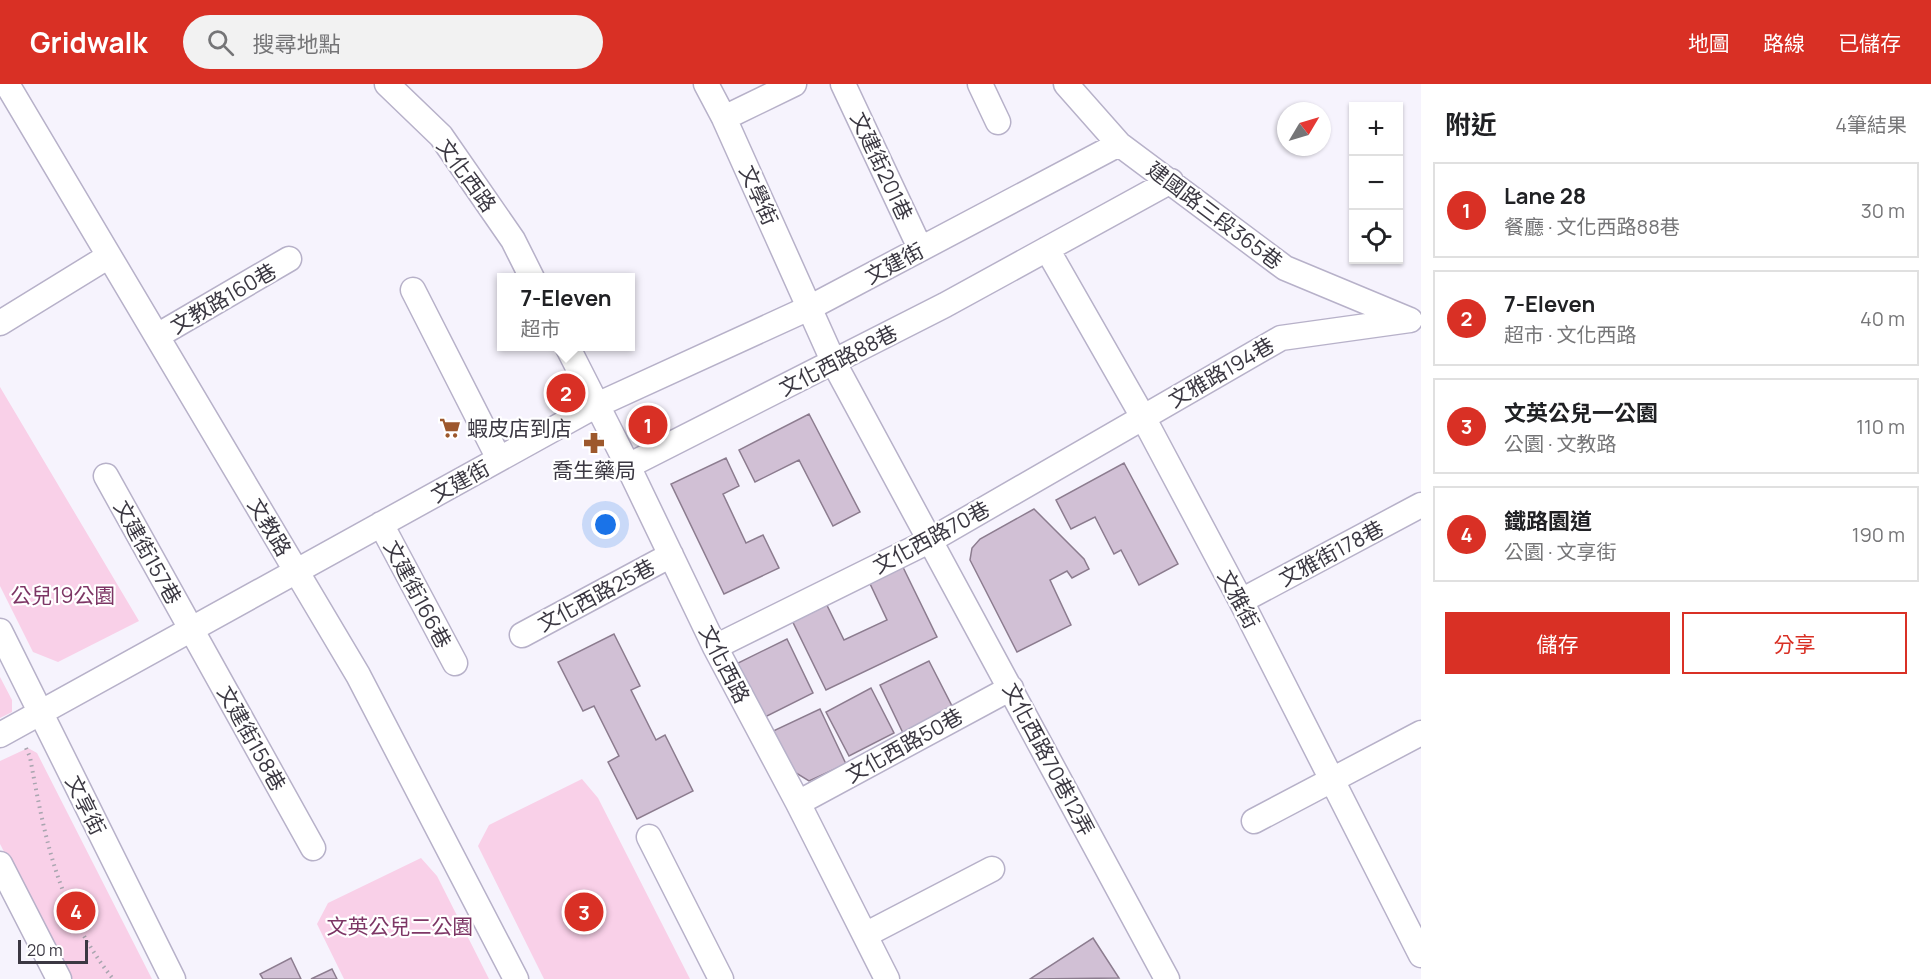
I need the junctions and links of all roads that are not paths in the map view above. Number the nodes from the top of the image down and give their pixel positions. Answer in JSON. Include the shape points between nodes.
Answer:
{"nodes":[{"id":1,"x":7,"y":84,"type":"edge"},
{"id":2,"x":387,"y":84,"type":"edge"},
{"id":3,"x":706,"y":84,"type":"edge"},
{"id":4,"x":794,"y":84,"type":"edge"},
{"id":5,"x":843,"y":84,"type":"edge"},
{"id":6,"x":980,"y":84,"type":"edge"},
{"id":7,"x":1066,"y":84,"type":"edge"},
{"id":8,"x":724,"y":118,"type":"junction"},
{"id":9,"x":998,"y":122,"type":"dead end"},
{"id":10,"x":1119,"y":144,"type":"junction"},
{"id":11,"x":1170,"y":181,"type":"junction"},
{"id":12,"x":920,"y":248,"type":"junction"},
{"id":13,"x":1047,"y":249,"type":"junction"},
{"id":14,"x":109,"y":256,"type":"junction"},
{"id":15,"x":290,"y":259,"type":"dead end"},
{"id":16,"x":530,"y":273,"type":"edge"},
{"id":17,"x":413,"y":290,"type":"dead end"},
{"id":18,"x":809,"y":308,"type":"junction"},
{"id":19,"x":1415,"y":321,"type":"edge"},
{"id":20,"x":0,"y":323,"type":"edge"},
{"id":21,"x":157,"y":336,"type":"junction"},
{"id":22,"x":570,"y":351,"type":"edge"},
{"id":23,"x":834,"y":363,"type":"junction"},
{"id":24,"x":597,"y":405,"type":"junction"},
{"id":25,"x":1143,"y":417,"type":"junction"},
{"id":26,"x":499,"y":459,"type":"junction"},
{"id":27,"x":628,"y":466,"type":"junction"},
{"id":28,"x":106,"y":476,"type":"dead end"},
{"id":29,"x":1421,"y":505,"type":"edge"},
{"id":30,"x":381,"y":524,"type":"junction"},
{"id":31,"x":929,"y":540,"type":"junction"},
{"id":32,"x":671,"y":555,"type":"junction"},
{"id":33,"x":296,"y":571,"type":"junction"},
{"id":34,"x":1240,"y":601,"type":"junction"},
{"id":35,"x":191,"y":629,"type":"junction"},
{"id":36,"x":0,"y":631,"type":"edge"},
{"id":37,"x":522,"y":635,"type":"dead end"},
{"id":38,"x":715,"y":647,"type":"junction"},
{"id":39,"x":455,"y":663,"type":"dead end"},
{"id":40,"x":1011,"y":687,"type":"junction"},
{"id":41,"x":40,"y":712,"type":"junction"},
{"id":42,"x":1421,"y":733,"type":"edge"},
{"id":43,"x":0,"y":735,"type":"edge"},
{"id":44,"x":1331,"y":780,"type":"junction"},
{"id":45,"x":798,"y":803,"type":"junction"},
{"id":46,"x":1254,"y":821,"type":"dead end"},
{"id":47,"x":649,"y":837,"type":"dead end"},
{"id":48,"x":313,"y":848,"type":"dead end"},
{"id":49,"x":0,"y":864,"type":"edge"},
{"id":50,"x":992,"y":869,"type":"dead end"},
{"id":51,"x":865,"y":935,"type":"junction"},
{"id":52,"x":1421,"y":955,"type":"edge"},
{"id":53,"x":59,"y":979,"type":"edge"},
{"id":54,"x":173,"y":979,"type":"edge"},
{"id":55,"x":516,"y":979,"type":"edge"},
{"id":56,"x":721,"y":979,"type":"edge"},
{"id":57,"x":887,"y":979,"type":"edge"},
{"id":58,"x":1167,"y":979,"type":"edge"}],
"edges":[{"from":1,"to":14,"type":"street","name":"文教路"},
{"from":2,"to":16,"type":"street","name":"文化西路","via":[[441,136],[513,240]]},
{"from":3,"to":8,"type":"street","name":"文學街"},
{"from":4,"to":8,"type":"street"},
{"from":5,"to":12,"type":"street","name":"文建街201巷"},
{"from":6,"to":9,"type":"street"},
{"from":7,"to":10,"type":"street","name":"建國路三段365巷"},
{"from":8,"to":18,"type":"street","name":"文學街"},
{"from":10,"to":11,"type":"street","name":"建國路三段365巷"},
{"from":10,"to":12,"type":"street","name":"文建街"},
{"from":11,"to":13,"type":"street","name":"文化西路88巷"},
{"from":11,"to":19,"type":"street","name":"建國路三段365巷","via":[[1285,268]]},
{"from":12,"to":18,"type":"street","name":"文建街"},
{"from":13,"to":23,"type":"street","name":"文化西路88巷"},
{"from":13,"to":25,"type":"street","name":"文雅街"},
{"from":14,"to":20,"type":"street"},
{"from":14,"to":21,"type":"street","name":"文教路"},
{"from":15,"to":21,"type":"street","name":"文教路160巷"},
{"from":17,"to":26,"type":"street"},
{"from":18,"to":23,"type":"street","name":"文學街"},
{"from":18,"to":24,"type":"street","name":"文建街"},
{"from":19,"to":25,"type":"street","name":"文雅路194巷","via":[[1281,338]]},
{"from":21,"to":33,"type":"street","name":"文教路"},
{"from":22,"to":24,"type":"street","name":"文化西路"},
{"from":23,"to":27,"type":"street","name":"文化西路88巷"},
{"from":23,"to":31,"type":"street","name":"文化西路70巷12弄"},
{"from":24,"to":26,"type":"street","name":"文建街"},
{"from":24,"to":27,"type":"street","name":"文化西路"},
{"from":25,"to":31,"type":"street","name":"文化西路70巷"},
{"from":25,"to":34,"type":"street","name":"文雅街"},
{"from":26,"to":30,"type":"street","name":"文建街"},
{"from":27,"to":32,"type":"street","name":"文化西路"},
{"from":28,"to":35,"type":"street","name":"文建街157巷"},
{"from":29,"to":34,"type":"street","name":"文雅街178巷"},
{"from":30,"to":33,"type":"street","name":"文建街"},
{"from":30,"to":39,"type":"street","name":"文建街166巷"},
{"from":31,"to":38,"type":"street","name":"文化西路70巷"},
{"from":31,"to":40,"type":"street","name":"文化西路70巷12弄"},
{"from":32,"to":37,"type":"street","name":"文化西路25巷"},
{"from":32,"to":38,"type":"street","name":"文化西路"},
{"from":33,"to":35,"type":"street","name":"文建街"},
{"from":33,"to":55,"type":"street","name":"文教路","via":[[357,675]]},
{"from":34,"to":44,"type":"street","name":"文雅街"},
{"from":35,"to":41,"type":"street","name":"文建街"},
{"from":35,"to":48,"type":"street","name":"文建街158巷"},
{"from":36,"to":41,"type":"street","name":"文享街"},
{"from":38,"to":45,"type":"street","name":"文化西路"},
{"from":40,"to":45,"type":"street","name":"文化西路50巷"},
{"from":40,"to":58,"type":"street","name":"文化西路70巷12弄"},
{"from":41,"to":43,"type":"street","name":"文建街"},
{"from":41,"to":54,"type":"street","name":"文享街"},
{"from":42,"to":44,"type":"street"},
{"from":44,"to":46,"type":"street"},
{"from":44,"to":52,"type":"street","name":"文雅街"},
{"from":45,"to":51,"type":"street","name":"文化西路"},
{"from":47,"to":56,"type":"street"},
{"from":49,"to":53,"type":"street"},
{"from":50,"to":51,"type":"street"},
{"from":51,"to":57,"type":"street","name":"文化西路"}]}
